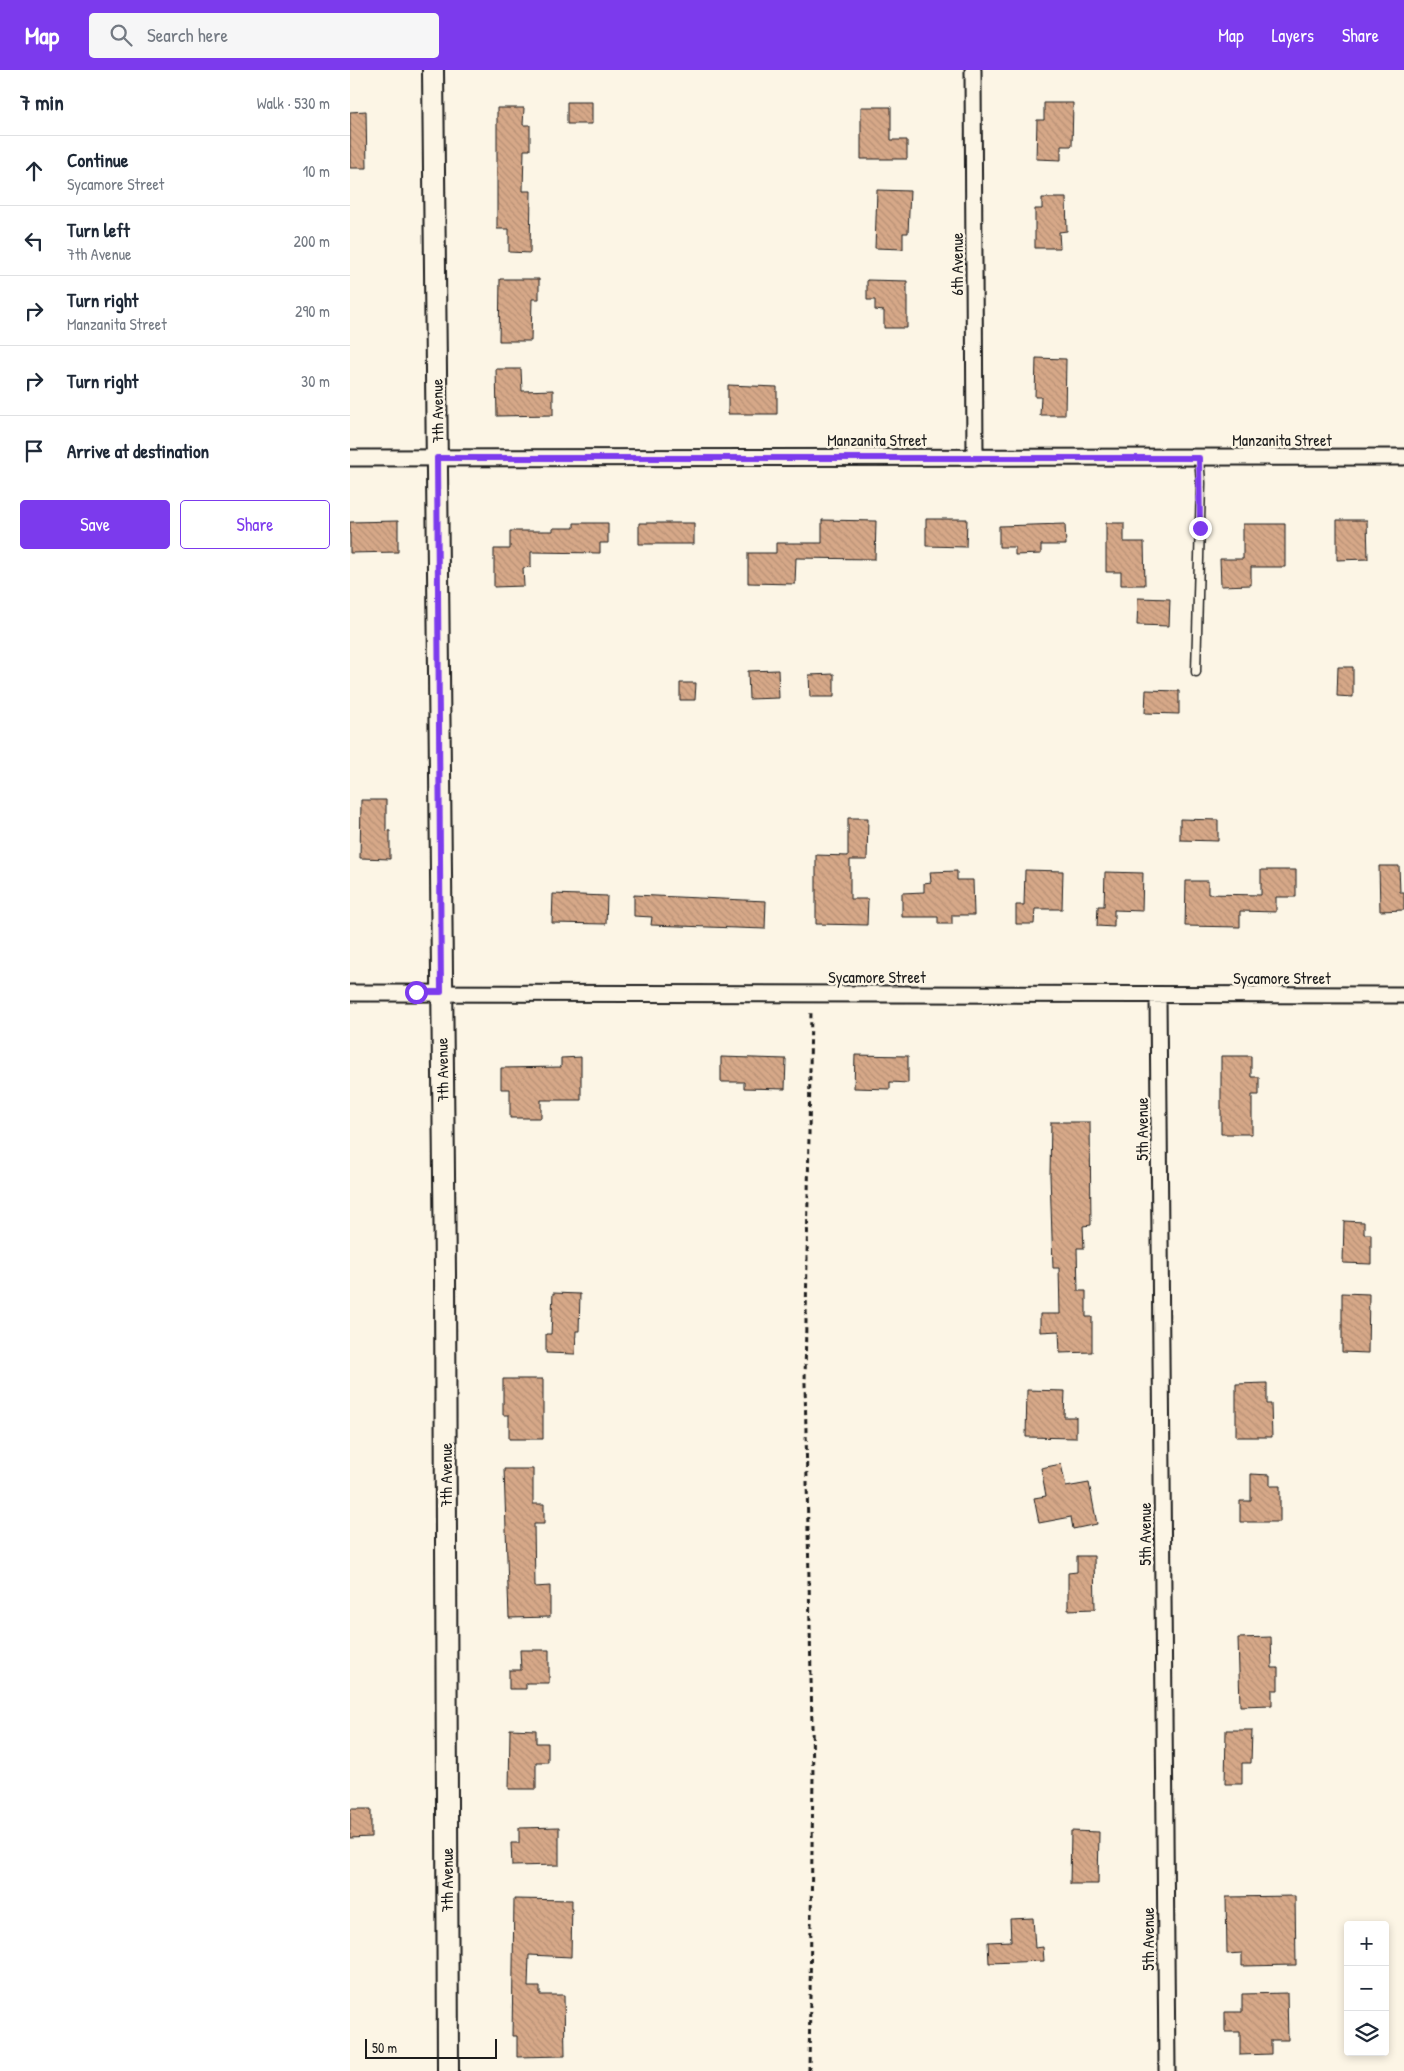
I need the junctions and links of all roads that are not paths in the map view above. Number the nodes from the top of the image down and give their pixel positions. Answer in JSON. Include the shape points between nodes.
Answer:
{"nodes":[{"id":1,"x":433,"y":70,"type":"edge"},
{"id":2,"x":973,"y":70,"type":"edge"},
{"id":3,"x":1404,"y":457,"type":"edge"},
{"id":4,"x":350,"y":458,"type":"edge"},
{"id":5,"x":437,"y":458,"type":"junction"},
{"id":6,"x":976,"y":458,"type":"junction"},
{"id":7,"x":1199,"y":458,"type":"junction"},
{"id":8,"x":1196,"y":672,"type":"dead end"},
{"id":9,"x":441,"y":992,"type":"junction"},
{"id":10,"x":350,"y":993,"type":"edge"},
{"id":11,"x":1404,"y":995,"type":"edge"},
{"id":12,"x":1158,"y":996,"type":"junction"},
{"id":13,"x":448,"y":2071,"type":"edge"},
{"id":14,"x":1167,"y":2071,"type":"edge"}],
"edges":[{"from":1,"to":5,"type":"street","name":"7th Avenue"},
{"from":2,"to":6,"type":"street","name":"6th Avenue"},
{"from":3,"to":7,"type":"street","name":"Manzanita Street"},
{"from":4,"to":5,"type":"street","name":"Manzanita Street"},
{"from":5,"to":6,"type":"street","name":"Manzanita Street"},
{"from":5,"to":9,"type":"street","name":"7th Avenue"},
{"from":6,"to":7,"type":"street","name":"Manzanita Street"},
{"from":7,"to":8,"type":"lane"},
{"from":9,"to":10,"type":"street","name":"Sycamore Street"},
{"from":9,"to":12,"type":"street","name":"Sycamore Street"},
{"from":9,"to":13,"type":"street","name":"7th Avenue"},
{"from":11,"to":12,"type":"street","name":"Sycamore Street"},
{"from":12,"to":14,"type":"street","name":"5th Avenue"}]}
